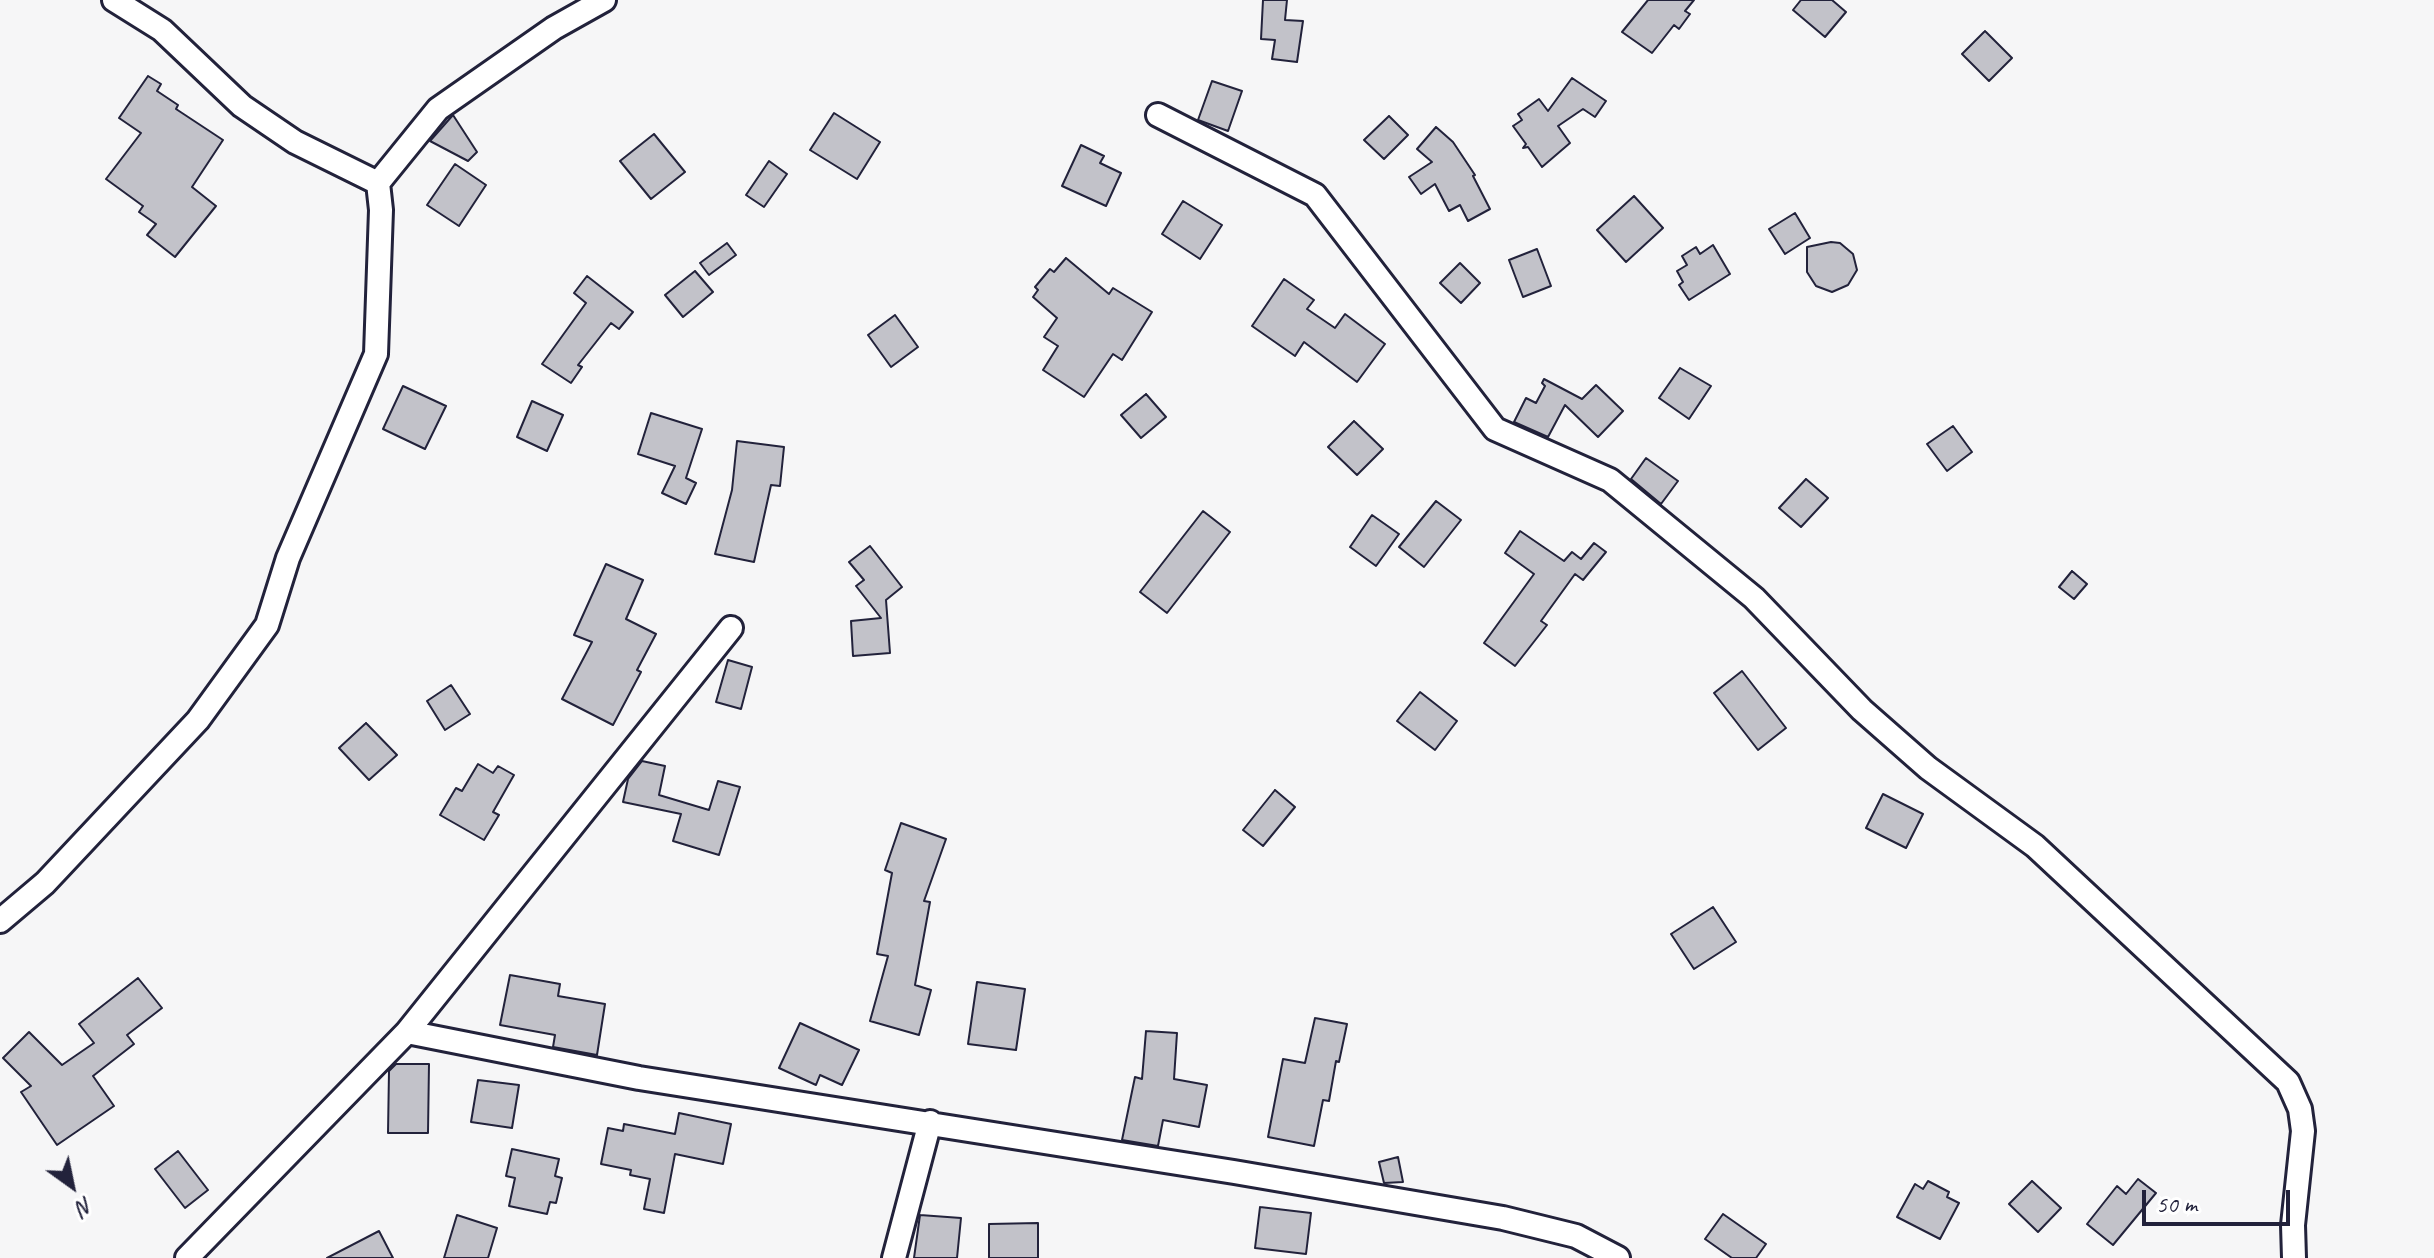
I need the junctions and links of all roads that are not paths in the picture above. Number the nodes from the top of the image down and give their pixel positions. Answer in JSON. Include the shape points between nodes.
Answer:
{"nodes":[{"id":1,"x":114,"y":0,"type":"edge"},
{"id":2,"x":604,"y":0,"type":"edge"},
{"id":3,"x":1158,"y":115,"type":"dead end"},
{"id":4,"x":378,"y":183,"type":"junction"},
{"id":5,"x":731,"y":628,"type":"dead end"},
{"id":6,"x":0,"y":921,"type":"edge"},
{"id":7,"x":407,"y":1032,"type":"junction"},
{"id":8,"x":930,"y":1122,"type":"junction"},
{"id":9,"x":1574,"y":1247,"type":"edge"},
{"id":10,"x":187,"y":1258,"type":"edge"},
{"id":11,"x":894,"y":1258,"type":"edge"},
{"id":12,"x":1618,"y":1258,"type":"edge"},
{"id":13,"x":2294,"y":1258,"type":"edge"}],
"edges":[{"from":1,"to":4,"type":"street","via":[[162,30],[242,106],[295,142]]},
{"from":2,"to":4,"type":"street","via":[[554,28],[438,109]]},
{"from":3,"to":13,"type":"street","via":[[1315,195],[1495,429],[1610,480],[1754,598],[1862,710],[1928,768],[2035,846],[2288,1082],[2303,1131]]},
{"from":4,"to":6,"type":"street","via":[[376,354],[288,558],[267,625],[198,720],[45,883]]},
{"from":5,"to":7,"type":"street"},
{"from":7,"to":8,"type":"street","via":[[639,1078]]},
{"from":7,"to":10,"type":"street"},
{"from":8,"to":9,"type":"street","via":[[1503,1218]]},
{"from":8,"to":11,"type":"street"},
{"from":9,"to":12,"type":"street"}]}
